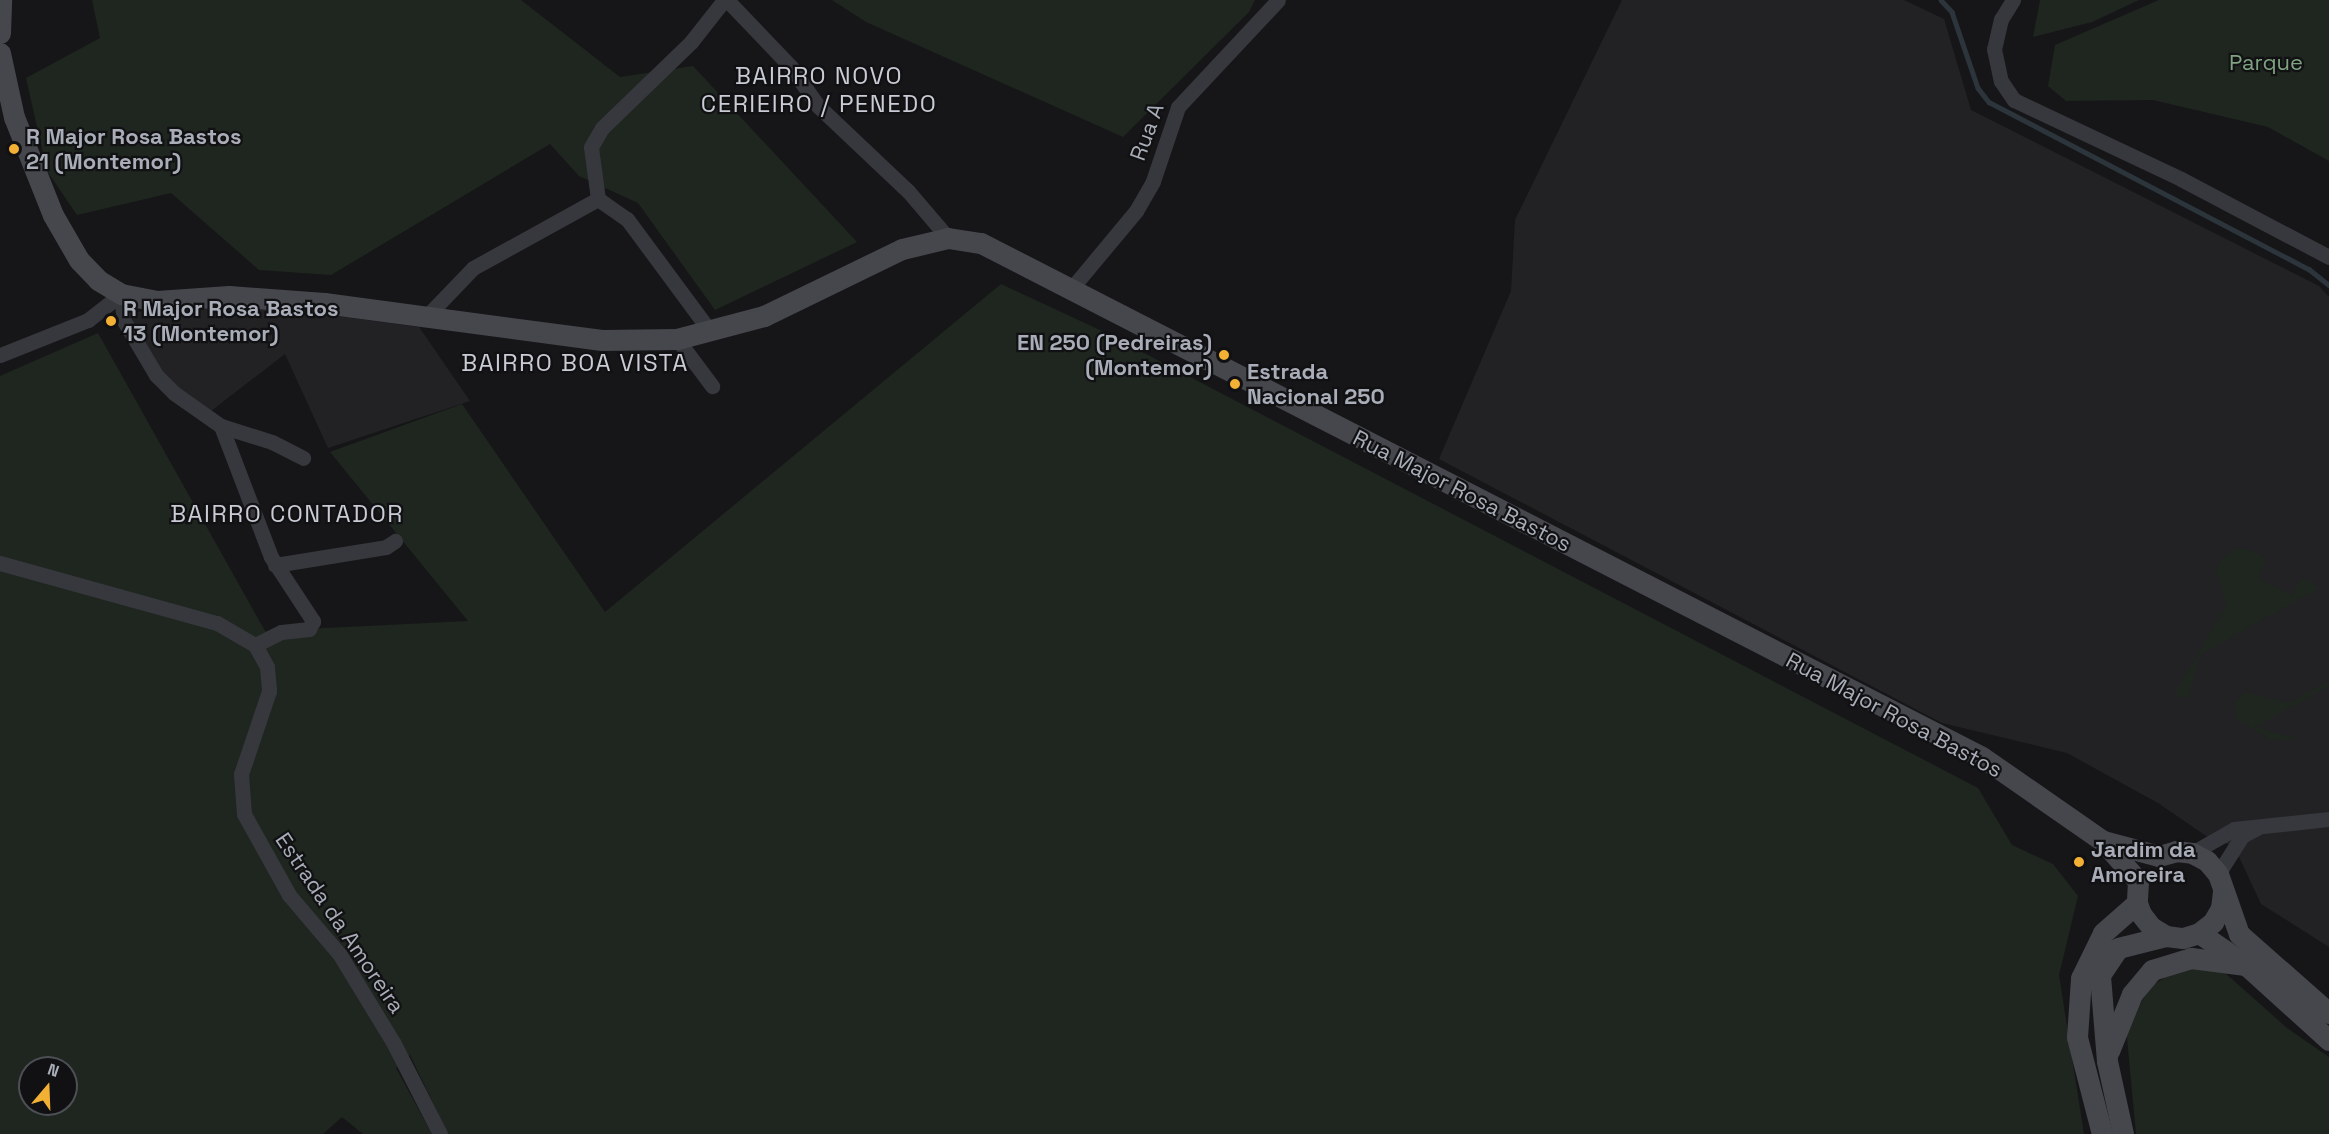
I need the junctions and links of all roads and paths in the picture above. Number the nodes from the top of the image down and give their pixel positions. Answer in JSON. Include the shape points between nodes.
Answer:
{"nodes":[{"id":1,"x":1,"y":0,"type":"edge"},
{"id":2,"x":726,"y":0,"type":"edge"},
{"id":3,"x":1278,"y":0,"type":"edge"},
{"id":4,"x":2013,"y":0,"type":"edge"},
{"id":5,"x":0,"y":33,"type":"edge"},
{"id":6,"x":0,"y":53,"type":"edge"},
{"id":7,"x":598,"y":199,"type":"junction"},
{"id":8,"x":948,"y":238,"type":"junction"},
{"id":9,"x":2329,"y":257,"type":"edge"},
{"id":10,"x":1071,"y":289,"type":"junction"},
{"id":11,"x":121,"y":294,"type":"junction"},
{"id":12,"x":427,"y":316,"type":"junction"},
{"id":13,"x":709,"y":330,"type":"junction"},
{"id":14,"x":677,"y":339,"type":"junction"},
{"id":15,"x":0,"y":355,"type":"edge"},
{"id":16,"x":712,"y":386,"type":"dead end"},
{"id":17,"x":221,"y":426,"type":"junction"},
{"id":18,"x":303,"y":458,"type":"dead end"},
{"id":19,"x":395,"y":541,"type":"dead end"},
{"id":20,"x":0,"y":563,"type":"edge"},
{"id":21,"x":275,"y":565,"type":"junction"},
{"id":22,"x":255,"y":645,"type":"junction"},
{"id":23,"x":2329,"y":819,"type":"edge"},
{"id":24,"x":2262,"y":825,"type":"junction"},
{"id":25,"x":2103,"y":841,"type":"junction"},
{"id":26,"x":2192,"y":853,"type":"junction"},
{"id":27,"x":2159,"y":856,"type":"junction"},
{"id":28,"x":2138,"y":881,"type":"junction"},
{"id":29,"x":2220,"y":882,"type":"junction"},
{"id":30,"x":2137,"y":903,"type":"junction"},
{"id":31,"x":2199,"y":933,"type":"junction"},
{"id":32,"x":2166,"y":936,"type":"junction"},
{"id":33,"x":2246,"y":965,"type":"junction"},
{"id":34,"x":2329,"y":1013,"type":"edge"},
{"id":35,"x":2329,"y":1040,"type":"edge"},
{"id":36,"x":2107,"y":1061,"type":"junction"},
{"id":37,"x":440,"y":1134,"type":"edge"},
{"id":38,"x":2102,"y":1134,"type":"edge"},
{"id":39,"x":2123,"y":1134,"type":"edge"}],
"edges":[{"from":1,"to":5,"type":"main road"},
{"from":2,"to":7,"type":"street","via":[[692,42],[602,128],[591,147]]},
{"from":2,"to":8,"type":"street","via":[[791,67],[818,106],[908,191]]},
{"from":3,"to":10,"type":"street","name":"Rua A","via":[[1178,107],[1153,181],[1136,211]]},
{"from":4,"to":9,"type":"street","via":[[1999,26],[1994,49],[2001,81],[2014,100],[2181,179]]},
{"from":6,"to":11,"type":"main road","name":"Rua Major Rosa Bastos","via":[[14,117],[53,215],[79,260],[98,280]]},
{"from":7,"to":12,"type":"street","via":[[473,268]]},
{"from":7,"to":13,"type":"street","via":[[627,219]]},
{"from":8,"to":10,"type":"main road","name":"Rua Major Rosa Bastos","via":[[981,243]]},
{"from":8,"to":13,"type":"main road","name":"Rua Major Rosa Bastos","via":[[902,249],[764,316]]},
{"from":10,"to":25,"type":"main road","name":"Rua Major Rosa Bastos","via":[[1982,757]]},
{"from":11,"to":12,"type":"main road","name":"Rua Major Rosa Bastos","via":[[157,301],[229,296]]},
{"from":11,"to":15,"type":"street","via":[[88,320]]},
{"from":11,"to":17,"type":"street","via":[[124,321],[156,375],[174,393]]},
{"from":12,"to":14,"type":"main road","name":"Rua Major Rosa Bastos","via":[[602,340]]},
{"from":13,"to":14,"type":"main road","name":"Rua Major Rosa Bastos"},
{"from":14,"to":16,"type":"street"},
{"from":17,"to":18,"type":"street","via":[[272,442]]},
{"from":17,"to":21,"type":"street"},
{"from":19,"to":21,"type":"street","via":[[386,547]]},
{"from":20,"to":22,"type":"street","via":[[217,623]]},
{"from":21,"to":22,"type":"street","via":[[313,624],[309,629],[281,632]]},
{"from":22,"to":37,"type":"street","name":"Estrada da Amoreira","via":[[267,667],[268,691],[241,774],[240,795],[246,821],[289,895],[346,965],[393,1042]]},
{"from":23,"to":24,"type":"street"},
{"from":24,"to":26,"type":"street","via":[[2234,829]]},
{"from":24,"to":29,"type":"street","via":[[2242,836]]},
{"from":25,"to":27,"type":"main road"},
{"from":25,"to":28,"type":"main road"},
{"from":26,"to":27,"type":"main road","via":[[2176,851]]},
{"from":26,"to":29,"type":"main road","via":[[2207,861]]},
{"from":27,"to":28,"type":"main road"},
{"from":28,"to":30,"type":"main road"},
{"from":29,"to":31,"type":"main road","via":[[2221,908]]},
{"from":29,"to":34,"type":"main road","via":[[2240,933]]},
{"from":30,"to":32,"type":"main road","via":[[2151,927]]},
{"from":30,"to":38,"type":"main road","via":[[2103,933],[2081,978],[2077,1037]]},
{"from":31,"to":32,"type":"main road","via":[[2183,938]]},
{"from":31,"to":33,"type":"main road"},
{"from":32,"to":36,"type":"main road","via":[[2114,950],[2100,975]]},
{"from":33,"to":35,"type":"main road"},
{"from":33,"to":36,"type":"main road","via":[[2191,958],[2152,970],[2132,994]]},
{"from":36,"to":39,"type":"main road"}]}
